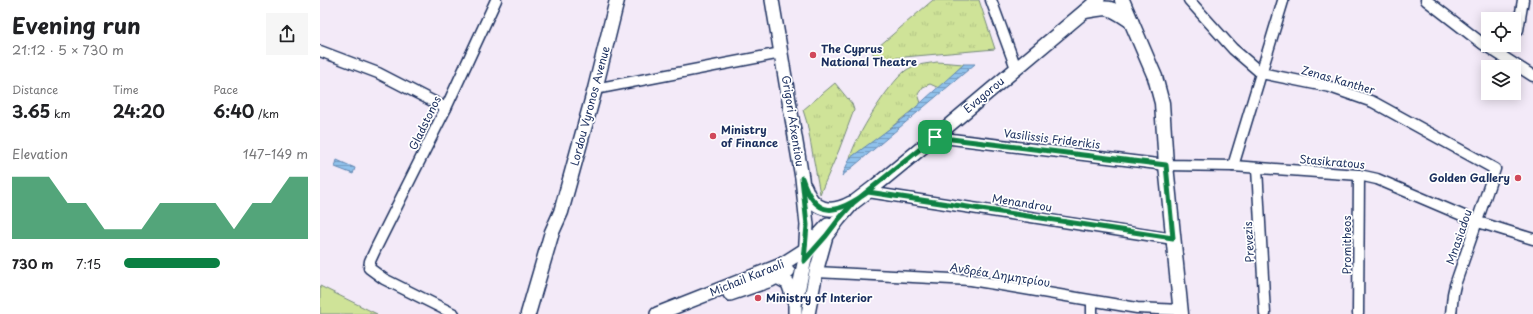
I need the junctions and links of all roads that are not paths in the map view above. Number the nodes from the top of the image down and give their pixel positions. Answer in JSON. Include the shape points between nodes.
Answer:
{"nodes":[{"id":1,"x":496,"y":0,"type":"edge"},
{"id":2,"x":617,"y":0,"type":"edge"},
{"id":3,"x":772,"y":0,"type":"edge"},
{"id":4,"x":991,"y":0,"type":"edge"},
{"id":5,"x":1098,"y":0,"type":"edge"},
{"id":6,"x":1122,"y":0,"type":"edge"},
{"id":7,"x":1189,"y":0,"type":"edge"},
{"id":8,"x":1426,"y":0,"type":"edge"},
{"id":9,"x":1523,"y":0,"type":"edge"},
{"id":10,"x":1283,"y":1,"type":"dead end"},
{"id":11,"x":1086,"y":11,"type":"junction"},
{"id":12,"x":1521,"y":12,"type":"edge"},
{"id":13,"x":1131,"y":22,"type":"junction"},
{"id":14,"x":320,"y":51,"type":"edge"},
{"id":15,"x":781,"y":53,"type":"junction"},
{"id":16,"x":1016,"y":68,"type":"junction"},
{"id":17,"x":1261,"y":73,"type":"junction"},
{"id":18,"x":1533,"y":76,"type":"edge"},
{"id":19,"x":595,"y":90,"type":"junction"},
{"id":20,"x":446,"y":108,"type":"junction"},
{"id":21,"x":935,"y":137,"type":"junction"},
{"id":22,"x":1166,"y":165,"type":"junction"},
{"id":23,"x":1233,"y":166,"type":"junction"},
{"id":24,"x":1257,"y":168,"type":"junction"},
{"id":25,"x":1495,"y":170,"type":"joint"},
{"id":26,"x":1359,"y":175,"type":"junction"},
{"id":27,"x":802,"y":178,"type":"junction"},
{"id":28,"x":868,"y":192,"type":"junction"},
{"id":29,"x":849,"y":207,"type":"junction"},
{"id":30,"x":561,"y":212,"type":"junction"},
{"id":31,"x":1478,"y":222,"type":"junction"},
{"id":32,"x":826,"y":236,"type":"junction"},
{"id":33,"x":1173,"y":238,"type":"junction"},
{"id":34,"x":1533,"y":239,"type":"edge"},
{"id":35,"x":805,"y":255,"type":"junction"},
{"id":36,"x":816,"y":272,"type":"junction"},
{"id":37,"x":777,"y":277,"type":"junction"},
{"id":38,"x":1092,"y":302,"type":"junction"},
{"id":39,"x":796,"y":305,"type":"edge"},
{"id":40,"x":1180,"y":312,"type":"edge"},
{"id":41,"x":454,"y":314,"type":"edge"},
{"id":42,"x":528,"y":314,"type":"edge"},
{"id":43,"x":536,"y":314,"type":"edge"},
{"id":44,"x":657,"y":314,"type":"edge"},
{"id":45,"x":808,"y":314,"type":"edge"},
{"id":46,"x":1092,"y":314,"type":"edge"},
{"id":47,"x":1264,"y":314,"type":"edge"},
{"id":48,"x":1358,"y":314,"type":"edge"},
{"id":49,"x":1451,"y":314,"type":"edge"}],
"edges":[{"from":1,"to":20,"type":"street","name":"Gladstonos"},
{"from":2,"to":19,"type":"main road","name":"Lordou Vyronos Avenue"},
{"from":3,"to":15,"type":"street","name":"Grigori Afxentiou"},
{"from":4,"to":16,"type":"street"},
{"from":5,"to":11,"type":"street","name":"Evagorou"},
{"from":6,"to":13,"type":"main road"},
{"from":7,"to":17,"type":"street","name":"Zenas Kanther","via":[[1233,49]]},
{"from":8,"to":18,"type":"street","via":[[1483,44]]},
{"from":9,"to":12,"type":"street"},
{"from":10,"to":17,"type":"street"},
{"from":11,"to":13,"type":"main road","via":[[1109,8]]},
{"from":11,"to":16,"type":"street","name":"Evagorou"},
{"from":13,"to":22,"type":"main road","via":[[1160,90]]},
{"from":14,"to":20,"type":"street","via":[[378,73]]},
{"from":15,"to":19,"type":"street"},
{"from":15,"to":27,"type":"street","name":"Grigori Afxentiou"},
{"from":16,"to":21,"type":"street","name":"Evagorou"},
{"from":17,"to":23,"type":"street"},
{"from":17,"to":25,"type":"street","name":"Zenas Kanther","via":[[1330,87],[1374,102]]},
{"from":19,"to":30,"type":"main road","name":"Lordou Vyronos Avenue"},
{"from":20,"to":41,"type":"street","name":"Gladstonos","via":[[372,255],[369,268],[384,279]]},
{"from":21,"to":22,"type":"street","name":"Vasilissis Friderikis"},
{"from":21,"to":28,"type":"street","name":"Evagorou"},
{"from":22,"to":23,"type":"street","name":"Stasikratous"},
{"from":22,"to":33,"type":"main road"},
{"from":23,"to":24,"type":"street","name":"Stasikratous"},
{"from":24,"to":26,"type":"street","name":"Stasikratous"},
{"from":24,"to":47,"type":"street","name":"Prevezis"},
{"from":25,"to":31,"type":"street","name":"Mnasiadou"},
{"from":26,"to":31,"type":"street","name":"Stasikratous","via":[[1377,179]]},
{"from":26,"to":48,"type":"street","name":"Promitheos"},
{"from":27,"to":29,"type":"street","via":[[808,195],[821,208],[834,210]]},
{"from":27,"to":35,"type":"street","name":"Grigori Afxentiou","via":[[807,225]]},
{"from":28,"to":29,"type":"street","name":"Evagorou"},
{"from":28,"to":33,"type":"street","name":"Menandrou"},
{"from":29,"to":32,"type":"street","name":"Evagorou"},
{"from":29,"to":35,"type":"street","name":"Michail Karaoli","via":[[830,222]]},
{"from":30,"to":42,"type":"main road","name":"Lordou Vyronos Avenue","via":[[552,232]]},
{"from":30,"to":43,"type":"main road","name":"Lordou Vyronos Avenue","via":[[559,234]]},
{"from":31,"to":34,"type":"street","name":"Stasikratous"},
{"from":31,"to":49,"type":"street","name":"Mnasiadou","via":[[1455,285]]},
{"from":32,"to":35,"type":"street","name":"Michail Karaoli"},
{"from":32,"to":36,"type":"street","name":"Evagorou"},
{"from":33,"to":40,"type":"main road"},
{"from":35,"to":37,"type":"street","name":"Michail Karaoli"},
{"from":35,"to":39,"type":"street","name":"Grigori Afxentiou"},
{"from":35,"to":44,"type":"street","name":"Michail Karaoli"},
{"from":36,"to":38,"type":"street","name":"Ανδρέα Δημητρίου","via":[[971,280]]},
{"from":36,"to":39,"type":"street","via":[[811,272],[806,277]]},
{"from":36,"to":45,"type":"street","name":"Evagorou"},
{"from":37,"to":39,"type":"street","via":[[788,283]]},
{"from":37,"to":44,"type":"street","name":"Michail Karaoli","via":[[710,301]]},
{"from":38,"to":40,"type":"street","name":"Ανδρέα Δημητρίου"},
{"from":38,"to":46,"type":"street"}]}
